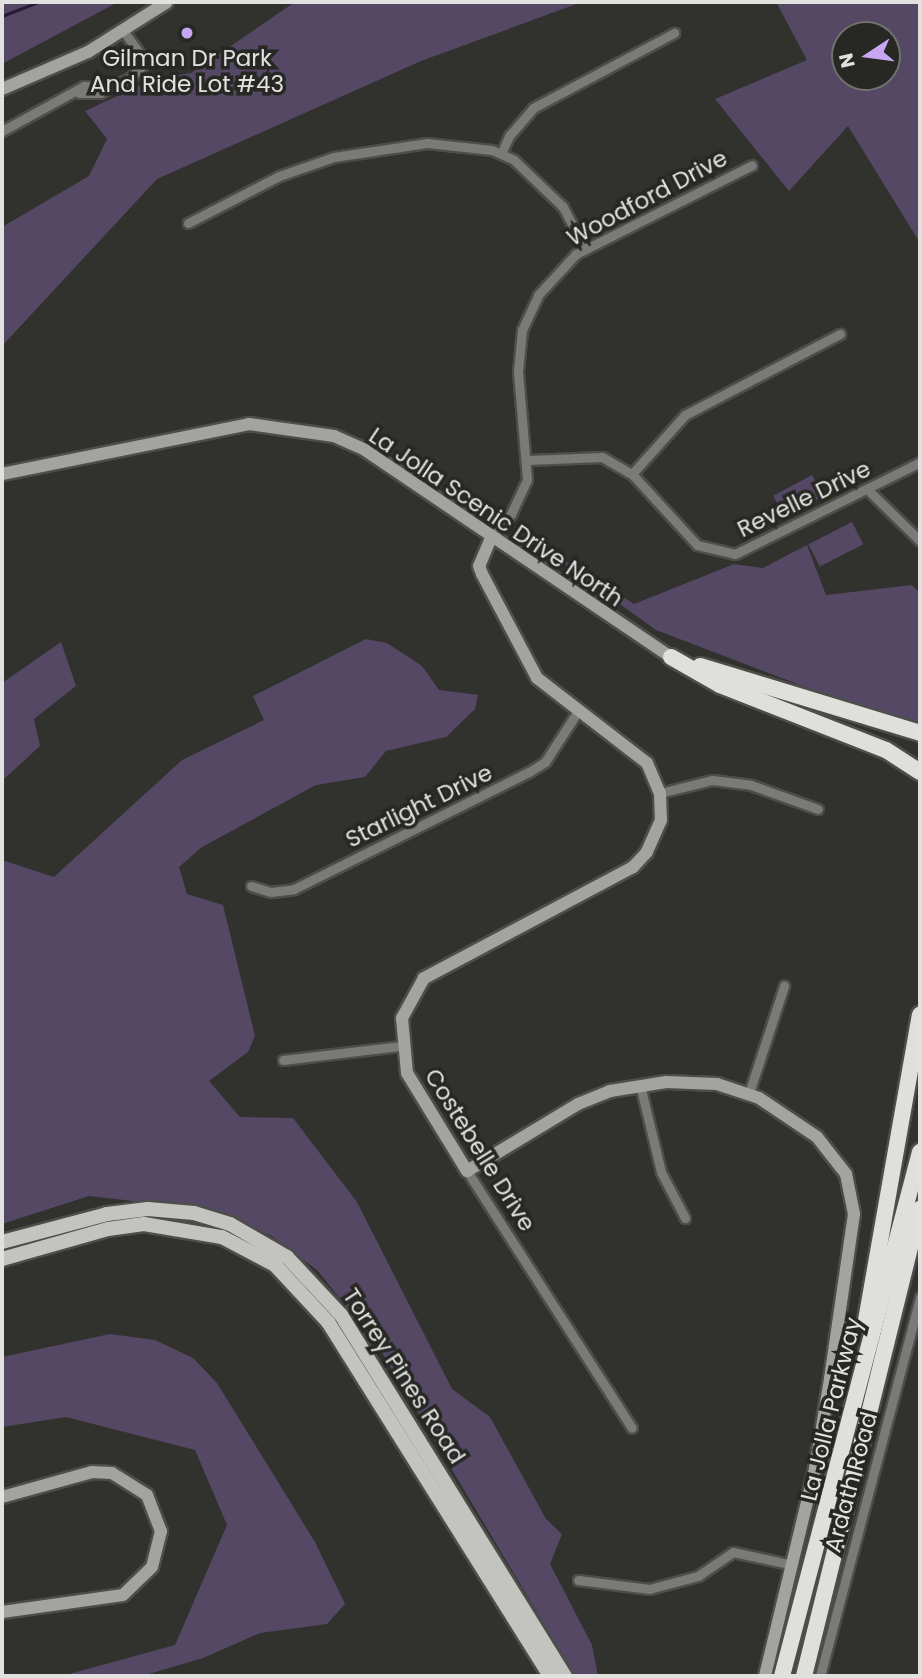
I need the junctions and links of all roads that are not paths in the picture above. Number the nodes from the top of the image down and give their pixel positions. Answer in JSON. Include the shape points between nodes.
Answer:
{"nodes":[{"id":1,"x":167,"y":2,"type":"edge"},
{"id":2,"x":124,"y":32,"type":"junction"},
{"id":3,"x":674,"y":33,"type":"dead end"},
{"id":4,"x":2,"y":89,"type":"edge"},
{"id":5,"x":2,"y":131,"type":"edge"},
{"id":6,"x":501,"y":154,"type":"junction"},
{"id":7,"x":752,"y":165,"type":"dead end"},
{"id":8,"x":188,"y":223,"type":"dead end"},
{"id":9,"x":585,"y":249,"type":"junction"},
{"id":10,"x":840,"y":334,"type":"dead end"},
{"id":11,"x":528,"y":460,"type":"junction"},
{"id":12,"x":920,"y":462,"type":"edge"},
{"id":13,"x":2,"y":474,"type":"edge"},
{"id":14,"x":632,"y":474,"type":"junction"},
{"id":15,"x":868,"y":490,"type":"junction"},
{"id":16,"x":491,"y":538,"type":"junction"},
{"id":17,"x":920,"y":541,"type":"edge"},
{"id":18,"x":671,"y":657,"type":"junction"},
{"id":19,"x":578,"y":711,"type":"junction"},
{"id":20,"x":920,"y":733,"type":"edge"},
{"id":21,"x":920,"y":772,"type":"edge"},
{"id":22,"x":660,"y":793,"type":"junction"},
{"id":23,"x":818,"y":809,"type":"dead end"},
{"id":24,"x":251,"y":886,"type":"dead end"},
{"id":25,"x":784,"y":986,"type":"dead end"},
{"id":26,"x":920,"y":1015,"type":"edge"},
{"id":27,"x":401,"y":1046,"type":"junction"},
{"id":28,"x":283,"y":1060,"type":"dead end"},
{"id":29,"x":640,"y":1086,"type":"junction"},
{"id":30,"x":749,"y":1093,"type":"junction"},
{"id":31,"x":920,"y":1152,"type":"edge"},
{"id":32,"x":467,"y":1171,"type":"junction"},
{"id":33,"x":920,"y":1209,"type":"edge"},
{"id":34,"x":685,"y":1218,"type":"dead end"},
{"id":35,"x":2,"y":1242,"type":"edge"},
{"id":36,"x":2,"y":1259,"type":"edge"},
{"id":37,"x":920,"y":1297,"type":"edge"},
{"id":38,"x":632,"y":1428,"type":"dead end"},
{"id":39,"x":841,"y":1461,"type":"junction"},
{"id":40,"x":2,"y":1497,"type":"edge"},
{"id":41,"x":793,"y":1564,"type":"junction"},
{"id":42,"x":578,"y":1580,"type":"dead end"},
{"id":43,"x":2,"y":1612,"type":"edge"},
{"id":44,"x":550,"y":1676,"type":"edge"},
{"id":45,"x":565,"y":1676,"type":"edge"},
{"id":46,"x":765,"y":1676,"type":"edge"},
{"id":47,"x":782,"y":1676,"type":"edge"},
{"id":48,"x":804,"y":1676,"type":"edge"},
{"id":49,"x":820,"y":1676,"type":"edge"}],
"edges":[{"from":1,"to":2,"type":"street"},
{"from":2,"to":4,"type":"street"},
{"from":2,"to":5,"type":"street","via":[[146,62],[130,78],[107,87],[91,84]]},
{"from":3,"to":6,"type":"street","via":[[533,108],[509,136]]},
{"from":6,"to":8,"type":"street","via":[[427,143],[334,158],[279,176]]},
{"from":6,"to":9,"type":"street","via":[[538,178],[563,207]]},
{"from":7,"to":9,"type":"street","name":"Woodford Drive"},
{"from":9,"to":11,"type":"street","name":"Woodford Drive","via":[[556,271],[522,330],[518,371]]},
{"from":10,"to":14,"type":"street","via":[[685,415]]},
{"from":11,"to":14,"type":"street","name":"Revelle Drive","via":[[602,457]]},
{"from":11,"to":16,"type":"street","name":"Woodford Drive","via":[[522,492]]},
{"from":12,"to":15,"type":"street","name":"Revelle Drive"},
{"from":13,"to":16,"type":"street","name":"La Jolla Scenic Drive North","via":[[249,424],[292,426],[365,450]]},
{"from":14,"to":15,"type":"street","name":"Revelle Drive","via":[[697,545],[735,554]]},
{"from":15,"to":17,"type":"street"},
{"from":16,"to":18,"type":"street","name":"La Jolla Scenic Drive North"},
{"from":16,"to":19,"type":"street","via":[[479,566],[482,574],[537,678]]},
{"from":18,"to":20,"type":"highway"},
{"from":18,"to":21,"type":"highway","via":[[720,685],[886,750]]},
{"from":19,"to":22,"type":"street","via":[[647,762]]},
{"from":19,"to":24,"type":"street","name":"Starlight Drive","via":[[545,762],[529,772],[294,889],[271,892]]},
{"from":22,"to":23,"type":"street","via":[[712,780],[751,785]]},
{"from":22,"to":27,"type":"street","name":"Costebelle Drive","via":[[655,836],[633,867],[434,970],[408,999]]},
{"from":25,"to":30,"type":"street"},
{"from":26,"to":39,"type":"highway"},
{"from":27,"to":28,"type":"street"},
{"from":27,"to":32,"type":"street","name":"Costebelle Drive","via":[[407,1073]]},
{"from":29,"to":30,"type":"street","via":[[717,1084]]},
{"from":29,"to":32,"type":"street","via":[[578,1104]]},
{"from":29,"to":34,"type":"street","via":[[661,1172]]},
{"from":30,"to":41,"type":"street","via":[[817,1137],[846,1174],[854,1214],[815,1469]]},
{"from":31,"to":39,"type":"highway","name":"La Jolla Parkway"},
{"from":32,"to":38,"type":"street","name":"Costebelle Drive"},
{"from":33,"to":48,"type":"highway","name":"La Jolla Parkway"},
{"from":35,"to":45,"type":"main road","name":"Torrey Pines Road","via":[[107,1214],[148,1209],[230,1224],[287,1257],[341,1315]]},
{"from":36,"to":44,"type":"main road","name":"Torrey Pines Road","via":[[108,1228],[144,1224],[222,1237],[275,1265],[328,1322]]},
{"from":37,"to":49,"type":"street","name":"Ardath Road"},
{"from":39,"to":47,"type":"highway","name":"La Jolla Parkway"},
{"from":40,"to":43,"type":"street","via":[[92,1472],[130,1480],[147,1495],[158,1515],[161,1546],[143,1581],[123,1595]]},
{"from":41,"to":42,"type":"street","via":[[733,1552],[698,1576],[649,1589]]},
{"from":41,"to":46,"type":"street"}]}
